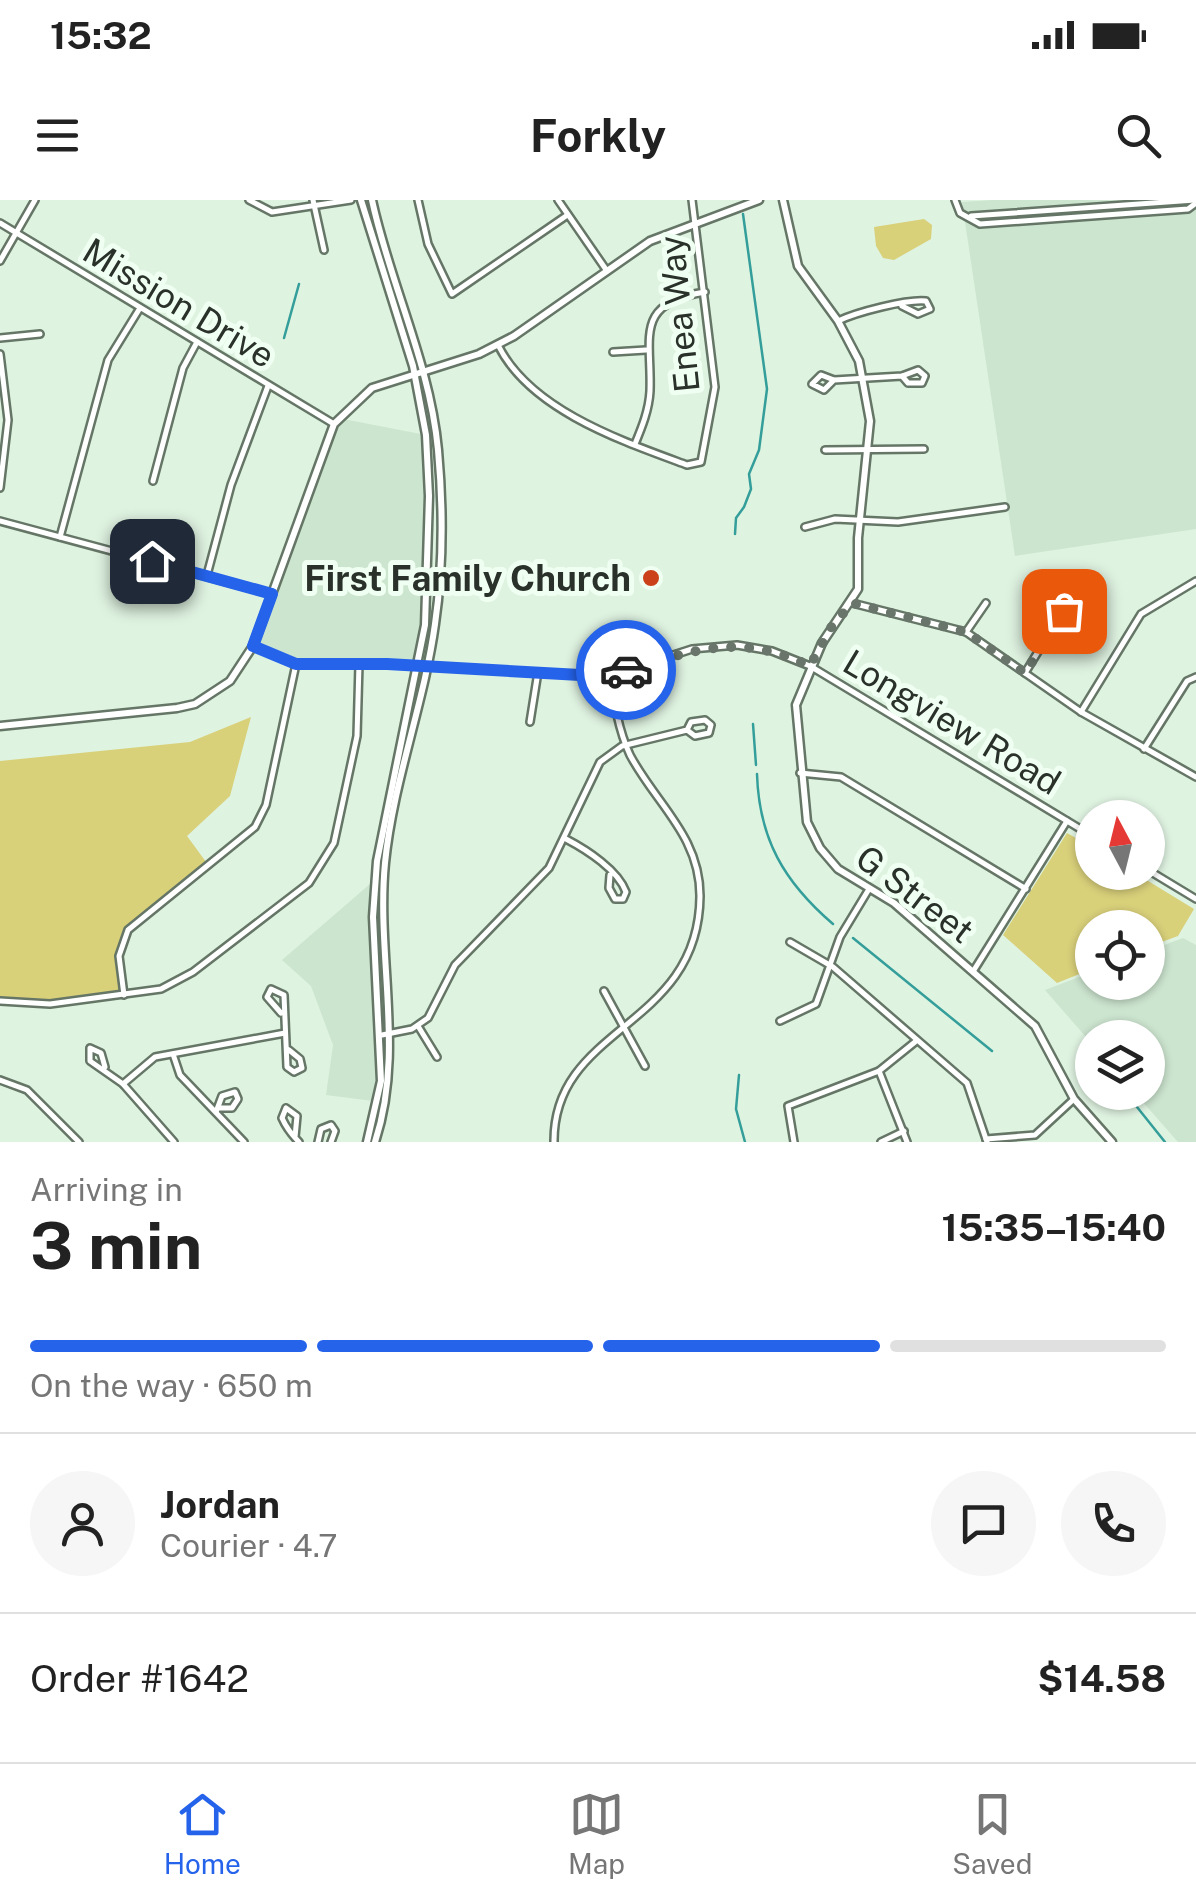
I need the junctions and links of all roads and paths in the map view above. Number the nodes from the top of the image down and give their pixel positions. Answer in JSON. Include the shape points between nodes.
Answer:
{"nodes":[{"id":1,"x":35,"y":200,"type":"edge"},
{"id":2,"x":248,"y":200,"type":"edge"},
{"id":3,"x":313,"y":200,"type":"edge"},
{"id":4,"x":351,"y":200,"type":"edge"},
{"id":5,"x":361,"y":200,"type":"edge"},
{"id":6,"x":372,"y":200,"type":"edge"},
{"id":7,"x":418,"y":200,"type":"edge"},
{"id":8,"x":558,"y":200,"type":"edge"},
{"id":9,"x":692,"y":200,"type":"edge"},
{"id":10,"x":759,"y":200,"type":"edge"},
{"id":11,"x":783,"y":200,"type":"edge"},
{"id":12,"x":955,"y":200,"type":"edge"},
{"id":13,"x":1196,"y":202,"type":"edge"},
{"id":14,"x":314,"y":208,"type":"junction"},
{"id":15,"x":566,"y":216,"type":"junction"},
{"id":16,"x":0,"y":222,"type":"edge"},
{"id":17,"x":694,"y":222,"type":"junction"},
{"id":18,"x":15,"y":233,"type":"junction"},
{"id":19,"x":324,"y":250,"type":"dead end"},
{"id":20,"x":0,"y":262,"type":"edge"},
{"id":21,"x":607,"y":271,"type":"junction"},
{"id":22,"x":704,"y":292,"type":"junction"},
{"id":23,"x":902,"y":306,"type":"junction"},
{"id":24,"x":140,"y":308,"type":"junction"},
{"id":25,"x":838,"y":321,"type":"junction"},
{"id":26,"x":40,"y":334,"type":"dead end"},
{"id":27,"x":0,"y":338,"type":"edge"},
{"id":28,"x":197,"y":342,"type":"junction"},
{"id":29,"x":498,"y":345,"type":"junction"},
{"id":30,"x":646,"y":350,"type":"junction"},
{"id":31,"x":613,"y":352,"type":"dead end"},
{"id":32,"x":0,"y":354,"type":"edge"},
{"id":33,"x":424,"y":370,"type":"junction"},
{"id":34,"x":414,"y":373,"type":"junction"},
{"id":35,"x":864,"y":376,"type":"junction"},
{"id":36,"x":902,"y":376,"type":"dead end"},
{"id":37,"x":834,"y":380,"type":"dead end"},
{"id":38,"x":268,"y":386,"type":"junction"},
{"id":39,"x":334,"y":424,"type":"junction"},
{"id":40,"x":634,"y":444,"type":"junction"},
{"id":41,"x":924,"y":449,"type":"dead end"},
{"id":42,"x":825,"y":450,"type":"dead end"},
{"id":43,"x":868,"y":450,"type":"junction"},
{"id":44,"x":153,"y":482,"type":"dead end"},
{"id":45,"x":0,"y":488,"type":"edge"},
{"id":46,"x":1005,"y":508,"type":"dead end"},
{"id":47,"x":860,"y":519,"type":"junction"},
{"id":48,"x":0,"y":521,"type":"edge"},
{"id":49,"x":805,"y":527,"type":"dead end"},
{"id":50,"x":60,"y":537,"type":"junction"},
{"id":51,"x":207,"y":575,"type":"junction"},
{"id":52,"x":1196,"y":582,"type":"edge"},
{"id":53,"x":272,"y":594,"type":"junction"},
{"id":54,"x":852,"y":603,"type":"junction"},
{"id":55,"x":986,"y":603,"type":"dead end"},
{"id":56,"x":1064,"y":611,"type":"dead end"},
{"id":57,"x":966,"y":632,"type":"junction"},
{"id":58,"x":253,"y":646,"type":"junction"},
{"id":59,"x":296,"y":664,"type":"junction"},
{"id":60,"x":359,"y":664,"type":"junction"},
{"id":61,"x":416,"y":666,"type":"junction"},
{"id":62,"x":427,"y":666,"type":"junction"},
{"id":63,"x":810,"y":666,"type":"junction"},
{"id":64,"x":538,"y":672,"type":"junction"},
{"id":65,"x":610,"y":673,"type":"junction"},
{"id":66,"x":1025,"y":673,"type":"junction"},
{"id":67,"x":1196,"y":677,"type":"edge"},
{"id":68,"x":1080,"y":712,"type":"junction"},
{"id":69,"x":530,"y":722,"type":"dead end"},
{"id":70,"x":0,"y":726,"type":"edge"},
{"id":71,"x":687,"y":730,"type":"junction"},
{"id":72,"x":626,"y":744,"type":"junction"},
{"id":73,"x":1144,"y":749,"type":"junction"},
{"id":74,"x":800,"y":773,"type":"junction"},
{"id":75,"x":1196,"y":777,"type":"edge"},
{"id":76,"x":1067,"y":821,"type":"junction"},
{"id":77,"x":1075,"y":826,"type":"edge"},
{"id":78,"x":566,"y":840,"type":"junction"},
{"id":79,"x":610,"y":875,"type":"junction"},
{"id":80,"x":1165,"y":880,"type":"edge"},
{"id":81,"x":869,"y":888,"type":"junction"},
{"id":82,"x":1026,"y":888,"type":"junction"},
{"id":83,"x":1196,"y":899,"type":"edge"},
{"id":84,"x":790,"y":942,"type":"dead end"},
{"id":85,"x":833,"y":967,"type":"junction"},
{"id":86,"x":974,"y":970,"type":"junction"},
{"id":87,"x":604,"y":991,"type":"dead end"},
{"id":88,"x":124,"y":994,"type":"junction"},
{"id":89,"x":0,"y":1001,"type":"edge"},
{"id":90,"x":282,"y":1013,"type":"junction"},
{"id":91,"x":780,"y":1022,"type":"dead end"},
{"id":92,"x":418,"y":1026,"type":"junction"},
{"id":93,"x":624,"y":1026,"type":"junction"},
{"id":94,"x":285,"y":1033,"type":"junction"},
{"id":95,"x":385,"y":1034,"type":"junction"},
{"id":96,"x":915,"y":1042,"type":"junction"},
{"id":97,"x":289,"y":1050,"type":"dead end"},
{"id":98,"x":173,"y":1054,"type":"junction"},
{"id":99,"x":437,"y":1057,"type":"dead end"},
{"id":100,"x":644,"y":1066,"type":"dead end"},
{"id":101,"x":105,"y":1068,"type":"dead end"},
{"id":102,"x":879,"y":1071,"type":"junction"},
{"id":103,"x":0,"y":1080,"type":"edge"},
{"id":104,"x":124,"y":1084,"type":"junction"},
{"id":105,"x":1074,"y":1098,"type":"junction"},
{"id":106,"x":904,"y":1131,"type":"junction"},
{"id":107,"x":296,"y":1140,"type":"edge"},
{"id":108,"x":987,"y":1140,"type":"edge"},
{"id":109,"x":79,"y":1142,"type":"edge"},
{"id":110,"x":172,"y":1142,"type":"edge"},
{"id":111,"x":244,"y":1142,"type":"edge"},
{"id":112,"x":318,"y":1142,"type":"edge"},
{"id":113,"x":330,"y":1142,"type":"edge"},
{"id":114,"x":367,"y":1142,"type":"edge"},
{"id":115,"x":375,"y":1142,"type":"edge"},
{"id":116,"x":554,"y":1142,"type":"edge"},
{"id":117,"x":794,"y":1142,"type":"edge"},
{"id":118,"x":880,"y":1142,"type":"edge"},
{"id":119,"x":907,"y":1142,"type":"edge"},
{"id":120,"x":1112,"y":1142,"type":"edge"}],
"edges":[{"from":1,"to":18,"type":"street"},
{"from":2,"to":14,"type":"street","via":[[272,212]]},
{"from":3,"to":14,"type":"street"},
{"from":4,"to":14,"type":"street"},
{"from":5,"to":34,"type":"street"},
{"from":6,"to":33,"type":"street"},
{"from":7,"to":15,"type":"street","via":[[428,244],[452,294]]},
{"from":8,"to":15,"type":"street"},
{"from":9,"to":17,"type":"street","name":"Enea Way"},
{"from":10,"to":17,"type":"street"},
{"from":11,"to":25,"type":"street","name":"G Street","via":[[798,266]]},
{"from":12,"to":13,"type":"street","via":[[968,216]]},
{"from":14,"to":19,"type":"street"},
{"from":15,"to":21,"type":"street"},
{"from":16,"to":18,"type":"street","name":"Mission Drive"},
{"from":17,"to":21,"type":"street"},
{"from":17,"to":22,"type":"street","name":"Enea Way"},
{"from":18,"to":20,"type":"street"},
{"from":18,"to":24,"type":"street","name":"Mission Drive"},
{"from":21,"to":29,"type":"street"},
{"from":22,"to":30,"type":"street","via":[[662,308]]},
{"from":22,"to":40,"type":"street","name":"Enea Way","via":[[714,406],[704,459],[683,464]]},
{"from":23,"to":23,"type":"street","via":[[918,314],[930,310],[922,300]]},
{"from":23,"to":25,"type":"street","via":[[862,310]]},
{"from":24,"to":28,"type":"street","name":"Mission Drive"},
{"from":24,"to":50,"type":"street","via":[[108,360]]},
{"from":25,"to":35,"type":"street","name":"G Street"},
{"from":26,"to":27,"type":"street"},
{"from":28,"to":38,"type":"street","name":"Mission Drive"},
{"from":28,"to":44,"type":"street"},
{"from":29,"to":33,"type":"street"},
{"from":29,"to":40,"type":"street","via":[[525,383]]},
{"from":30,"to":31,"type":"street"},
{"from":30,"to":40,"type":"street","via":[[649,396]]},
{"from":32,"to":45,"type":"street","via":[[8,420]]},
{"from":33,"to":34,"type":"street"},
{"from":33,"to":62,"type":"street","via":[[439,466],[436,622]]},
{"from":34,"to":39,"type":"street","via":[[364,393]]},
{"from":34,"to":61,"type":"street","via":[[429,496],[428,588]]},
{"from":35,"to":36,"type":"street"},
{"from":35,"to":37,"type":"street"},
{"from":35,"to":43,"type":"street","name":"G Street"},
{"from":38,"to":39,"type":"street","name":"Mission Drive"},
{"from":38,"to":51,"type":"street"},
{"from":39,"to":53,"type":"street"},
{"from":41,"to":43,"type":"street"},
{"from":42,"to":43,"type":"street"},
{"from":43,"to":47,"type":"street","name":"G Street"},
{"from":46,"to":47,"type":"street","via":[[898,522]]},
{"from":47,"to":49,"type":"street"},
{"from":47,"to":54,"type":"street","name":"G Street"},
{"from":48,"to":50,"type":"street"},
{"from":50,"to":51,"type":"street"},
{"from":51,"to":53,"type":"street"},
{"from":52,"to":68,"type":"street","via":[[1141,614]]},
{"from":53,"to":58,"type":"street"},
{"from":54,"to":57,"type":"street"},
{"from":54,"to":63,"type":"street","name":"G Street"},
{"from":55,"to":57,"type":"street"},
{"from":56,"to":66,"type":"street"},
{"from":57,"to":66,"type":"street"},
{"from":58,"to":59,"type":"street","name":"Longview Road"},
{"from":58,"to":70,"type":"street","via":[[230,681],[195,704]]},
{"from":59,"to":60,"type":"street","name":"Longview Road"},
{"from":59,"to":88,"type":"street","via":[[266,805],[255,827],[128,930],[119,956]]},
{"from":60,"to":61,"type":"street","name":"Longview Road"},
{"from":60,"to":88,"type":"street","via":[[357,736],[334,843],[322,868],[193,972],[161,988]]},
{"from":61,"to":62,"type":"street","name":"Longview Road"},
{"from":61,"to":95,"type":"street","via":[[377,862],[374,917]]},
{"from":62,"to":64,"type":"street","name":"Longview Road"},
{"from":62,"to":95,"type":"street","via":[[386,859]]},
{"from":63,"to":65,"type":"street","name":"Longview Road","via":[[772,651],[725,645]]},
{"from":63,"to":74,"type":"street","name":"G Street","via":[[796,706]]},
{"from":63,"to":76,"type":"street","name":"Longview Road"},
{"from":64,"to":65,"type":"street","name":"Longview Road"},
{"from":64,"to":69,"type":"street"},
{"from":65,"to":72,"type":"street"},
{"from":66,"to":68,"type":"street"},
{"from":67,"to":73,"type":"street","via":[[1186,682]]},
{"from":68,"to":73,"type":"street"},
{"from":71,"to":71,"type":"street","via":[[709,733],[711,726],[692,722]]},
{"from":71,"to":72,"type":"street"},
{"from":72,"to":78,"type":"street","via":[[594,770]]},
{"from":72,"to":93,"type":"street","via":[[685,834],[700,898],[695,936],[679,974],[656,1003]]},
{"from":73,"to":75,"type":"street"},
{"from":74,"to":81,"type":"street","name":"G Street","via":[[807,822],[820,848]]},
{"from":74,"to":82,"type":"street","via":[[842,777]]},
{"from":76,"to":77,"type":"street","name":"Longview Road"},
{"from":76,"to":82,"type":"street"},
{"from":78,"to":79,"type":"street","via":[[596,856]]},
{"from":78,"to":92,"type":"street","via":[[542,875],[454,965],[435,1008]]},
{"from":79,"to":79,"type":"street","via":[[610,891],[622,899],[622,882]]},
{"from":80,"to":83,"type":"street"},
{"from":81,"to":85,"type":"street","via":[[840,938]]},
{"from":81,"to":86,"type":"street","name":"G Street"},
{"from":82,"to":86,"type":"street"},
{"from":84,"to":85,"type":"street"},
{"from":85,"to":91,"type":"street","via":[[816,1004]]},
{"from":85,"to":96,"type":"street"},
{"from":86,"to":105,"type":"street","name":"G Street","via":[[1035,1026]]},
{"from":87,"to":93,"type":"street"},
{"from":88,"to":89,"type":"street","via":[[50,1004]]},
{"from":90,"to":90,"type":"street","via":[[284,995],[271,989],[267,997]]},
{"from":90,"to":94,"type":"street"},
{"from":92,"to":95,"type":"street"},
{"from":92,"to":99,"type":"street"},
{"from":93,"to":100,"type":"street"},
{"from":93,"to":116,"type":"street","via":[[569,1084]]},
{"from":94,"to":97,"type":"street"},
{"from":94,"to":98,"type":"street"},
{"from":95,"to":114,"type":"street"},
{"from":95,"to":115,"type":"street","via":[[388,1083]]},
{"from":96,"to":102,"type":"street"},
{"from":96,"to":108,"type":"street","via":[[967,1083]]},
{"from":98,"to":104,"type":"street","via":[[156,1058]]},
{"from":98,"to":111,"type":"street","via":[[180,1075]]},
{"from":101,"to":104,"type":"street"},
{"from":102,"to":106,"type":"street"},
{"from":102,"to":117,"type":"street","via":[[788,1106]]},
{"from":103,"to":109,"type":"street","via":[[28,1090]]},
{"from":104,"to":110,"type":"street"},
{"from":105,"to":108,"type":"street","via":[[1035,1135]]},
{"from":105,"to":120,"type":"street","name":"G Street"},
{"from":106,"to":118,"type":"street"},
{"from":106,"to":119,"type":"street"},
{"from":107,"to":107,"type":"street","via":[[297,1116],[286,1108],[282,1118]]},
{"from":112,"to":113,"type":"street","via":[[321,1129],[331,1125],[336,1131]]}]}
